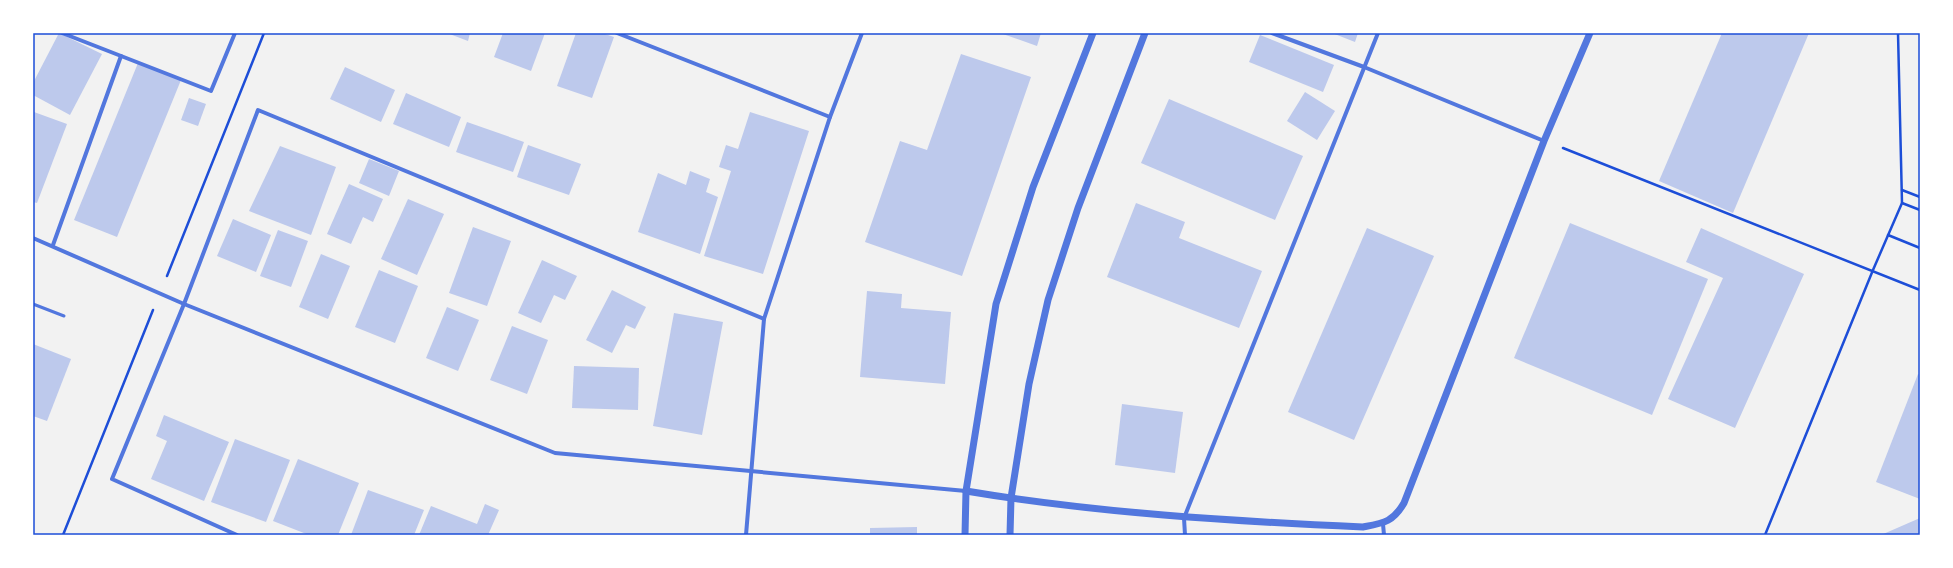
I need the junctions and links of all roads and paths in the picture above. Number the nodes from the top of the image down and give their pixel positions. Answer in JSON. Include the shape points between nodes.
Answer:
{"nodes":[{"id":1,"x":62,"y":33,"type":"edge"},
{"id":2,"x":235,"y":33,"type":"edge"},
{"id":3,"x":618,"y":33,"type":"edge"},
{"id":4,"x":862,"y":33,"type":"edge"},
{"id":5,"x":1093,"y":33,"type":"edge"},
{"id":6,"x":1145,"y":33,"type":"edge"},
{"id":7,"x":1272,"y":33,"type":"edge"},
{"id":8,"x":1378,"y":33,"type":"edge"},
{"id":9,"x":1590,"y":33,"type":"edge"},
{"id":10,"x":1898,"y":33,"type":"edge"},
{"id":11,"x":121,"y":56,"type":"junction"},
{"id":12,"x":1364,"y":67,"type":"junction"},
{"id":13,"x":830,"y":117,"type":"junction"},
{"id":14,"x":1544,"y":140,"type":"junction"},
{"id":15,"x":1902,"y":190,"type":"junction"},
{"id":16,"x":1920,"y":197,"type":"edge"},
{"id":17,"x":1902,"y":203,"type":"junction"},
{"id":18,"x":1920,"y":210,"type":"edge"},
{"id":19,"x":1888,"y":235,"type":"junction"},
{"id":20,"x":33,"y":238,"type":"edge"},
{"id":21,"x":53,"y":245,"type":"junction"},
{"id":22,"x":1920,"y":248,"type":"edge"},
{"id":23,"x":1873,"y":270,"type":"junction"},
{"id":24,"x":1920,"y":290,"type":"edge"},
{"id":25,"x":33,"y":304,"type":"edge"},
{"id":26,"x":184,"y":304,"type":"junction"},
{"id":27,"x":64,"y":316,"type":"dead end"},
{"id":28,"x":764,"y":319,"type":"junction"},
{"id":29,"x":751,"y":470,"type":"junction"},
{"id":30,"x":966,"y":491,"type":"junction"},
{"id":31,"x":1011,"y":498,"type":"junction"},
{"id":32,"x":1184,"y":518,"type":"junction"},
{"id":33,"x":1383,"y":524,"type":"junction"},
{"id":34,"x":237,"y":535,"type":"edge"},
{"id":35,"x":746,"y":535,"type":"edge"},
{"id":36,"x":965,"y":535,"type":"edge"},
{"id":37,"x":1010,"y":535,"type":"edge"},
{"id":38,"x":1185,"y":535,"type":"edge"},
{"id":39,"x":1384,"y":535,"type":"edge"},
{"id":40,"x":1765,"y":535,"type":"edge"}],
"edges":[{"from":1,"to":11,"type":"street"},
{"from":2,"to":11,"type":"street","via":[[211,91]]},
{"from":3,"to":13,"type":"street"},
{"from":4,"to":13,"type":"street"},
{"from":5,"to":30,"type":"street","via":[[1033,188],[996,304]]},
{"from":6,"to":31,"type":"street","via":[[1078,208],[1048,300],[1029,384]]},
{"from":7,"to":12,"type":"street"},
{"from":8,"to":12,"type":"street"},
{"from":9,"to":14,"type":"street"},
{"from":10,"to":15,"type":"path"},
{"from":11,"to":21,"type":"street"},
{"from":12,"to":14,"type":"street"},
{"from":12,"to":32,"type":"street"},
{"from":13,"to":28,"type":"street"},
{"from":14,"to":23,"type":"path"},
{"from":14,"to":33,"type":"street","via":[[1404,503],[1397,515]]},
{"from":15,"to":16,"type":"path"},
{"from":15,"to":17,"type":"path"},
{"from":17,"to":18,"type":"path"},
{"from":17,"to":19,"type":"path"},
{"from":19,"to":22,"type":"path"},
{"from":19,"to":23,"type":"path"},
{"from":20,"to":21,"type":"street"},
{"from":21,"to":26,"type":"street"},
{"from":23,"to":24,"type":"path"},
{"from":23,"to":40,"type":"path"},
{"from":25,"to":27,"type":"lane"},
{"from":26,"to":28,"type":"street","via":[[258,110]]},
{"from":26,"to":29,"type":"street","via":[[555,454]]},
{"from":26,"to":34,"type":"street","via":[[112,479]]},
{"from":28,"to":29,"type":"street"},
{"from":29,"to":30,"type":"street"},
{"from":29,"to":35,"type":"street"},
{"from":30,"to":31,"type":"street"},
{"from":30,"to":36,"type":"street"},
{"from":31,"to":32,"type":"street"},
{"from":31,"to":37,"type":"street"},
{"from":32,"to":33,"type":"street","via":[[1363,527]]},
{"from":32,"to":38,"type":"street"},
{"from":33,"to":39,"type":"street"}]}
